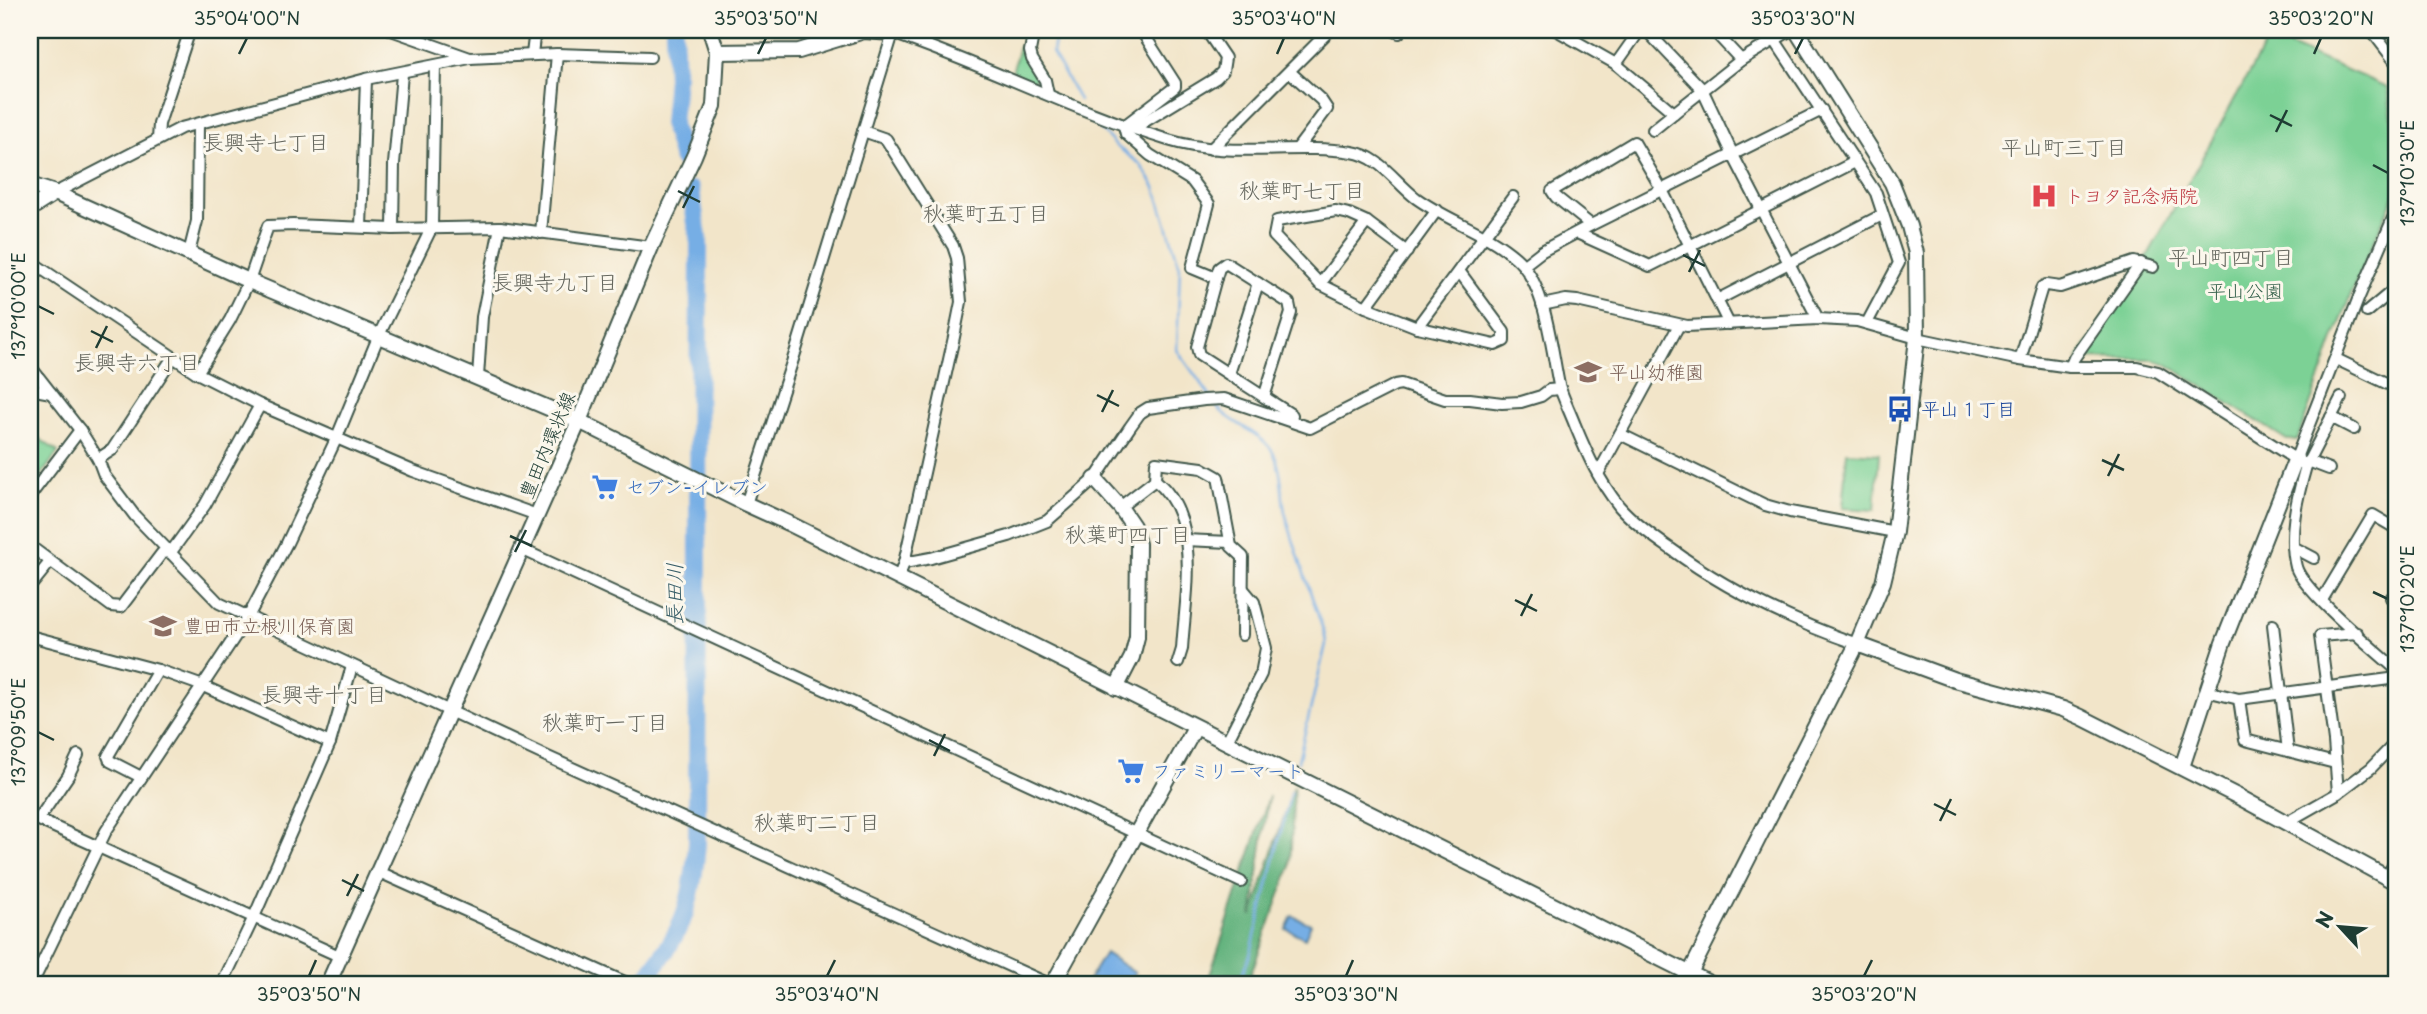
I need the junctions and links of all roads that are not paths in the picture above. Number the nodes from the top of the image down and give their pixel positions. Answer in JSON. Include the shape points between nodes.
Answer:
{"nodes":[{"id":1,"x":190,"y":30,"type":"edge"},
{"id":2,"x":391,"y":30,"type":"edge"},
{"id":3,"x":535,"y":30,"type":"edge"},
{"id":4,"x":710,"y":30,"type":"edge"},
{"id":5,"x":1034,"y":30,"type":"edge"},
{"id":6,"x":1141,"y":30,"type":"edge"},
{"id":7,"x":1206,"y":30,"type":"edge"},
{"id":8,"x":1331,"y":30,"type":"edge"},
{"id":9,"x":1556,"y":30,"type":"edge"},
{"id":10,"x":1640,"y":30,"type":"edge"},
{"id":11,"x":1646,"y":30,"type":"edge"},
{"id":12,"x":1713,"y":30,"type":"edge"},
{"id":13,"x":1793,"y":30,"type":"edge"},
{"id":14,"x":2371,"y":30,"type":"edge"},
{"id":15,"x":893,"y":31,"type":"edge"},
{"id":16,"x":1771,"y":34,"type":"edge"},
{"id":17,"x":718,"y":52,"type":"junction"},
{"id":18,"x":532,"y":54,"type":"junction"},
{"id":19,"x":557,"y":54,"type":"junction"},
{"id":20,"x":650,"y":57,"type":"dead end"},
{"id":21,"x":470,"y":58,"type":"junction"},
{"id":22,"x":1741,"y":60,"type":"junction"},
{"id":23,"x":1616,"y":64,"type":"junction"},
{"id":24,"x":2397,"y":64,"type":"edge"},
{"id":25,"x":435,"y":66,"type":"junction"},
{"id":26,"x":1290,"y":72,"type":"junction"},
{"id":27,"x":402,"y":74,"type":"junction"},
{"id":28,"x":366,"y":79,"type":"junction"},
{"id":29,"x":1702,"y":89,"type":"junction"},
{"id":30,"x":1048,"y":94,"type":"junction"},
{"id":31,"x":1822,"y":110,"type":"junction"},
{"id":32,"x":1674,"y":113,"type":"junction"},
{"id":33,"x":198,"y":124,"type":"junction"},
{"id":34,"x":1129,"y":127,"type":"junction"},
{"id":35,"x":1653,"y":130,"type":"dead end"},
{"id":36,"x":863,"y":131,"type":"junction"},
{"id":37,"x":158,"y":139,"type":"junction"},
{"id":38,"x":1211,"y":149,"type":"junction"},
{"id":39,"x":1297,"y":149,"type":"junction"},
{"id":40,"x":1733,"y":155,"type":"junction"},
{"id":41,"x":1855,"y":162,"type":"junction"},
{"id":42,"x":30,"y":185,"type":"edge"},
{"id":43,"x":1662,"y":190,"type":"junction"},
{"id":44,"x":55,"y":193,"type":"junction"},
{"id":45,"x":1513,"y":197,"type":"dead end"},
{"id":46,"x":1762,"y":208,"type":"junction"},
{"id":47,"x":30,"y":209,"type":"edge"},
{"id":48,"x":2397,"y":209,"type":"edge"},
{"id":49,"x":1437,"y":211,"type":"junction"},
{"id":50,"x":1882,"y":215,"type":"junction"},
{"id":51,"x":1367,"y":222,"type":"junction"},
{"id":52,"x":1591,"y":225,"type":"junction"},
{"id":53,"x":361,"y":227,"type":"junction"},
{"id":54,"x":432,"y":228,"type":"junction"},
{"id":55,"x":500,"y":228,"type":"junction"},
{"id":56,"x":393,"y":229,"type":"junction"},
{"id":57,"x":541,"y":233,"type":"junction"},
{"id":58,"x":1577,"y":233,"type":"junction"},
{"id":59,"x":1486,"y":236,"type":"junction"},
{"id":60,"x":1689,"y":244,"type":"junction"},
{"id":61,"x":651,"y":247,"type":"junction"},
{"id":62,"x":1407,"y":251,"type":"junction"},
{"id":63,"x":189,"y":253,"type":"junction"},
{"id":64,"x":30,"y":261,"type":"edge"},
{"id":65,"x":1790,"y":263,"type":"junction"},
{"id":66,"x":1524,"y":265,"type":"junction"},
{"id":67,"x":1459,"y":271,"type":"junction"},
{"id":68,"x":1216,"y":278,"type":"junction"},
{"id":69,"x":249,"y":281,"type":"junction"},
{"id":70,"x":1258,"y":283,"type":"junction"},
{"id":71,"x":1320,"y":284,"type":"junction"},
{"id":72,"x":2396,"y":289,"type":"edge"},
{"id":73,"x":1717,"y":300,"type":"junction"},
{"id":74,"x":1542,"y":304,"type":"junction"},
{"id":75,"x":1366,"y":307,"type":"junction"},
{"id":76,"x":2367,"y":312,"type":"dead end"},
{"id":77,"x":1818,"y":319,"type":"junction"},
{"id":78,"x":1867,"y":323,"type":"junction"},
{"id":79,"x":1729,"y":324,"type":"junction"},
{"id":80,"x":1679,"y":325,"type":"junction"},
{"id":81,"x":1417,"y":327,"type":"junction"},
{"id":82,"x":379,"y":335,"type":"junction"},
{"id":83,"x":1917,"y":338,"type":"junction"},
{"id":84,"x":173,"y":357,"type":"junction"},
{"id":85,"x":2336,"y":359,"type":"junction"},
{"id":86,"x":2020,"y":360,"type":"junction"},
{"id":87,"x":30,"y":366,"type":"edge"},
{"id":88,"x":2070,"y":367,"type":"junction"},
{"id":89,"x":197,"y":373,"type":"junction"},
{"id":90,"x":1229,"y":374,"type":"junction"},
{"id":91,"x":478,"y":377,"type":"junction"},
{"id":92,"x":2390,"y":385,"type":"dead end"},
{"id":93,"x":30,"y":389,"type":"edge"},
{"id":94,"x":1560,"y":389,"type":"junction"},
{"id":95,"x":51,"y":393,"type":"junction"},
{"id":96,"x":1264,"y":397,"type":"junction"},
{"id":97,"x":2341,"y":398,"type":"dead end"},
{"id":98,"x":260,"y":404,"type":"junction"},
{"id":99,"x":1292,"y":415,"type":"dead end"},
{"id":100,"x":2331,"y":417,"type":"junction"},
{"id":101,"x":579,"y":421,"type":"junction"},
{"id":102,"x":2354,"y":429,"type":"dead end"},
{"id":103,"x":80,"y":430,"type":"junction"},
{"id":104,"x":2307,"y":431,"type":"junction"},
{"id":105,"x":1620,"y":434,"type":"junction"},
{"id":106,"x":337,"y":438,"type":"junction"},
{"id":107,"x":2320,"y":439,"type":"junction"},
{"id":108,"x":98,"y":458,"type":"junction"},
{"id":109,"x":2303,"y":462,"type":"junction"},
{"id":110,"x":2329,"y":469,"type":"dead end"},
{"id":111,"x":1598,"y":474,"type":"junction"},
{"id":112,"x":1095,"y":479,"type":"junction"},
{"id":113,"x":1155,"y":480,"type":"junction"},
{"id":114,"x":31,"y":493,"type":"edge"},
{"id":115,"x":746,"y":504,"type":"junction"},
{"id":116,"x":1120,"y":507,"type":"junction"},
{"id":117,"x":537,"y":516,"type":"junction"},
{"id":118,"x":2397,"y":529,"type":"edge"},
{"id":119,"x":1895,"y":532,"type":"junction"},
{"id":120,"x":1185,"y":540,"type":"junction"},
{"id":121,"x":1230,"y":542,"type":"junction"},
{"id":122,"x":30,"y":546,"type":"edge"},
{"id":123,"x":2293,"y":547,"type":"junction"},
{"id":124,"x":521,"y":549,"type":"junction"},
{"id":125,"x":171,"y":552,"type":"junction"},
{"id":126,"x":2314,"y":558,"type":"dead end"},
{"id":127,"x":50,"y":562,"type":"junction"},
{"id":128,"x":904,"y":563,"type":"junction"},
{"id":129,"x":898,"y":579,"type":"junction"},
{"id":130,"x":33,"y":583,"type":"dead end"},
{"id":131,"x":1243,"y":589,"type":"junction"},
{"id":132,"x":2322,"y":600,"type":"junction"},
{"id":133,"x":248,"y":617,"type":"junction"},
{"id":134,"x":2273,"y":625,"type":"dead end"},
{"id":135,"x":2357,"y":634,"type":"junction"},
{"id":136,"x":1242,"y":635,"type":"dead end"},
{"id":137,"x":30,"y":636,"type":"edge"},
{"id":138,"x":1857,"y":644,"type":"junction"},
{"id":139,"x":1178,"y":662,"type":"dead end"},
{"id":140,"x":352,"y":666,"type":"junction"},
{"id":141,"x":158,"y":670,"type":"junction"},
{"id":142,"x":2397,"y":670,"type":"edge"},
{"id":143,"x":2397,"y":678,"type":"edge"},
{"id":144,"x":202,"y":686,"type":"junction"},
{"id":145,"x":1116,"y":688,"type":"junction"},
{"id":146,"x":2326,"y":688,"type":"junction"},
{"id":147,"x":2206,"y":691,"type":"junction"},
{"id":148,"x":2280,"y":694,"type":"junction"},
{"id":149,"x":2239,"y":699,"type":"junction"},
{"id":150,"x":449,"y":710,"type":"junction"},
{"id":151,"x":1195,"y":728,"type":"junction"},
{"id":152,"x":2397,"y":741,"type":"edge"},
{"id":153,"x":330,"y":743,"type":"junction"},
{"id":154,"x":1226,"y":743,"type":"junction"},
{"id":155,"x":2288,"y":751,"type":"junction"},
{"id":156,"x":78,"y":755,"type":"dead end"},
{"id":157,"x":2336,"y":763,"type":"junction"},
{"id":158,"x":2182,"y":767,"type":"junction"},
{"id":159,"x":141,"y":777,"type":"junction"},
{"id":160,"x":2338,"y":793,"type":"junction"},
{"id":161,"x":34,"y":818,"type":"edge"},
{"id":162,"x":2287,"y":822,"type":"junction"},
{"id":163,"x":1137,"y":833,"type":"junction"},
{"id":164,"x":97,"y":845,"type":"junction"},
{"id":165,"x":2397,"y":859,"type":"edge"},
{"id":166,"x":377,"y":871,"type":"junction"},
{"id":167,"x":2392,"y":880,"type":"edge"},
{"id":168,"x":1241,"y":882,"type":"dead end"},
{"id":169,"x":254,"y":917,"type":"junction"},
{"id":170,"x":339,"y":956,"type":"junction"},
{"id":171,"x":1690,"y":974,"type":"junction"},
{"id":172,"x":32,"y":984,"type":"edge"},
{"id":173,"x":222,"y":984,"type":"edge"},
{"id":174,"x":328,"y":984,"type":"edge"},
{"id":175,"x":629,"y":984,"type":"edge"},
{"id":176,"x":1051,"y":984,"type":"edge"},
{"id":177,"x":1711,"y":984,"type":"edge"}],
"edges":[{"from":1,"to":37,"type":"street"},
{"from":2,"to":21,"type":"street"},
{"from":3,"to":18,"type":"street"},
{"from":4,"to":17,"type":"street","name":"豊田内環状線"},
{"from":5,"to":30,"type":"street","via":[[1030,51]]},
{"from":6,"to":34,"type":"street","via":[[1175,87]]},
{"from":7,"to":34,"type":"street","via":[[1226,58],[1223,71]]},
{"from":8,"to":26,"type":"street"},
{"from":9,"to":23,"type":"street"},
{"from":10,"to":23,"type":"street"},
{"from":11,"to":29,"type":"street"},
{"from":12,"to":22,"type":"street"},
{"from":13,"to":16,"type":"street"},
{"from":13,"to":83,"type":"street","via":[[1884,169],[1909,226],[1917,265]]},
{"from":14,"to":24,"type":"street"},
{"from":15,"to":17,"type":"street","via":[[864,31],[799,51]]},
{"from":15,"to":30,"type":"street"},
{"from":15,"to":36,"type":"street"},
{"from":16,"to":22,"type":"street"},
{"from":16,"to":31,"type":"street"},
{"from":17,"to":61,"type":"street","name":"豊田内環状線","via":[[714,106]]},
{"from":18,"to":19,"type":"street"},
{"from":18,"to":21,"type":"street"},
{"from":19,"to":20,"type":"street"},
{"from":19,"to":57,"type":"street"},
{"from":21,"to":25,"type":"street"},
{"from":22,"to":29,"type":"street"},
{"from":23,"to":32,"type":"street"},
{"from":25,"to":27,"type":"street"},
{"from":25,"to":54,"type":"street"},
{"from":26,"to":38,"type":"street"},
{"from":26,"to":39,"type":"street","via":[[1327,109]]},
{"from":27,"to":28,"type":"street"},
{"from":27,"to":56,"type":"street"},
{"from":28,"to":33,"type":"street"},
{"from":28,"to":53,"type":"street"},
{"from":29,"to":32,"type":"street"},
{"from":29,"to":40,"type":"street"},
{"from":30,"to":34,"type":"street"},
{"from":31,"to":40,"type":"street"},
{"from":31,"to":41,"type":"street"},
{"from":32,"to":35,"type":"street"},
{"from":33,"to":37,"type":"street"},
{"from":33,"to":63,"type":"street","via":[[197,221]]},
{"from":34,"to":38,"type":"street"},
{"from":34,"to":68,"type":"street","via":[[1126,134],[1192,181],[1209,204],[1192,268]]},
{"from":36,"to":115,"type":"street"},
{"from":36,"to":128,"type":"street","via":[[887,139],[953,246],[960,281],[959,314]]},
{"from":37,"to":44,"type":"street"},
{"from":38,"to":39,"type":"street"},
{"from":39,"to":49,"type":"street","via":[[1367,156]]},
{"from":40,"to":43,"type":"street"},
{"from":40,"to":46,"type":"street"},
{"from":41,"to":46,"type":"street"},
{"from":41,"to":50,"type":"street","via":[[1876,193]]},
{"from":42,"to":44,"type":"street"},
{"from":43,"to":52,"type":"street"},
{"from":43,"to":52,"type":"street","via":[[1634,142],[1552,191]]},
{"from":43,"to":60,"type":"street"},
{"from":44,"to":47,"type":"street"},
{"from":44,"to":63,"type":"street"},
{"from":45,"to":59,"type":"street"},
{"from":46,"to":60,"type":"street"},
{"from":46,"to":65,"type":"street"},
{"from":48,"to":85,"type":"street"},
{"from":49,"to":59,"type":"street"},
{"from":49,"to":62,"type":"street"},
{"from":50,"to":65,"type":"street"},
{"from":50,"to":78,"type":"street","via":[[1899,263]]},
{"from":51,"to":62,"type":"street"},
{"from":51,"to":71,"type":"street"},
{"from":51,"to":71,"type":"street","via":[[1336,211],[1277,221],[1274,236]]},
{"from":52,"to":58,"type":"street"},
{"from":53,"to":56,"type":"street"},
{"from":53,"to":69,"type":"street","via":[[268,226]]},
{"from":54,"to":55,"type":"street"},
{"from":54,"to":56,"type":"street"},
{"from":54,"to":82,"type":"street"},
{"from":55,"to":57,"type":"street"},
{"from":55,"to":91,"type":"street","via":[[482,317]]},
{"from":57,"to":61,"type":"street"},
{"from":58,"to":60,"type":"street","via":[[1650,266]]},
{"from":58,"to":66,"type":"street"},
{"from":59,"to":66,"type":"street"},
{"from":59,"to":67,"type":"street"},
{"from":60,"to":73,"type":"street"},
{"from":61,"to":101,"type":"street","name":"豊田内環状線"},
{"from":62,"to":75,"type":"street"},
{"from":63,"to":69,"type":"street"},
{"from":64,"to":84,"type":"street"},
{"from":65,"to":73,"type":"street"},
{"from":65,"to":77,"type":"street"},
{"from":66,"to":74,"type":"street"},
{"from":67,"to":81,"type":"street"},
{"from":67,"to":81,"type":"street","via":[[1504,332],[1504,341],[1495,345]]},
{"from":68,"to":70,"type":"street","via":[[1226,263]]},
{"from":68,"to":90,"type":"street","via":[[1197,347],[1199,355]]},
{"from":69,"to":82,"type":"street"},
{"from":69,"to":89,"type":"street"},
{"from":70,"to":90,"type":"street"},
{"from":70,"to":96,"type":"street","via":[[1289,303],[1292,313]]},
{"from":71,"to":75,"type":"street"},
{"from":72,"to":76,"type":"street"},
{"from":73,"to":79,"type":"street"},
{"from":74,"to":80,"type":"street","via":[[1577,301]]},
{"from":74,"to":94,"type":"street"},
{"from":75,"to":81,"type":"street"},
{"from":77,"to":78,"type":"street"},
{"from":77,"to":79,"type":"street"},
{"from":78,"to":83,"type":"street"},
{"from":79,"to":80,"type":"street"},
{"from":80,"to":105,"type":"street"},
{"from":82,"to":91,"type":"street"},
{"from":82,"to":106,"type":"street"},
{"from":83,"to":86,"type":"street"},
{"from":83,"to":119,"type":"street"},
{"from":84,"to":89,"type":"street"},
{"from":84,"to":108,"type":"street","via":[[113,450]]},
{"from":85,"to":92,"type":"street"},
{"from":85,"to":104,"type":"street"},
{"from":86,"to":88,"type":"street"},
{"from":86,"to":88,"type":"street","via":[[2042,287],[2060,287],[2134,262],[2147,265]]},
{"from":87,"to":95,"type":"street"},
{"from":88,"to":109,"type":"street","via":[[2158,372]]},
{"from":89,"to":98,"type":"street"},
{"from":90,"to":96,"type":"street"},
{"from":91,"to":101,"type":"street"},
{"from":93,"to":95,"type":"street"},
{"from":94,"to":111,"type":"street"},
{"from":94,"to":112,"type":"street","via":[[1502,403],[1445,399],[1401,384],[1310,428],[1229,400],[1155,407],[1140,414]]},
{"from":95,"to":103,"type":"street"},
{"from":96,"to":99,"type":"street"},
{"from":97,"to":100,"type":"street"},
{"from":98,"to":106,"type":"street"},
{"from":98,"to":125,"type":"street","via":[[205,505]]},
{"from":100,"to":102,"type":"street"},
{"from":100,"to":107,"type":"street"},
{"from":101,"to":115,"type":"street"},
{"from":101,"to":117,"type":"street","name":"豊田内環状線"},
{"from":103,"to":108,"type":"street"},
{"from":103,"to":114,"type":"street"},
{"from":104,"to":107,"type":"street"},
{"from":104,"to":109,"type":"street"},
{"from":105,"to":111,"type":"street"},
{"from":105,"to":119,"type":"street","via":[[1765,505]]},
{"from":106,"to":117,"type":"street"},
{"from":106,"to":133,"type":"street"},
{"from":107,"to":109,"type":"street"},
{"from":108,"to":125,"type":"street","via":[[104,475],[135,516]]},
{"from":109,"to":110,"type":"street"},
{"from":109,"to":123,"type":"street"},
{"from":109,"to":147,"type":"street"},
{"from":111,"to":138,"type":"street","via":[[1620,507],[1693,566],[1803,624]]},
{"from":112,"to":116,"type":"street"},
{"from":112,"to":128,"type":"street","via":[[1032,528]]},
{"from":113,"to":116,"type":"street"},
{"from":113,"to":120,"type":"street","via":[[1181,512]]},
{"from":113,"to":121,"type":"street","via":[[1156,461],[1202,468],[1218,477]]},
{"from":115,"to":129,"type":"street"},
{"from":116,"to":145,"type":"street","via":[[1133,526],[1139,559],[1137,637]]},
{"from":117,"to":124,"type":"street","name":"豊田内環状線"},
{"from":118,"to":132,"type":"street","via":[[2373,515]]},
{"from":119,"to":138,"type":"street","via":[[1883,582]]},
{"from":120,"to":121,"type":"street"},
{"from":120,"to":139,"type":"street","via":[[1188,552]]},
{"from":121,"to":131,"type":"street","via":[[1243,557]]},
{"from":122,"to":127,"type":"street"},
{"from":123,"to":126,"type":"street"},
{"from":123,"to":132,"type":"street","via":[[2297,570]]},
{"from":124,"to":150,"type":"street","name":"豊田内環状線"},
{"from":124,"to":163,"type":"street"},
{"from":125,"to":127,"type":"street","via":[[162,553],[121,607],[111,606]]},
{"from":125,"to":133,"type":"street","via":[[219,603]]},
{"from":127,"to":130,"type":"street"},
{"from":128,"to":129,"type":"street"},
{"from":129,"to":145,"type":"street"},
{"from":131,"to":136,"type":"street"},
{"from":131,"to":154,"type":"street","via":[[1254,602],[1266,648],[1261,674]]},
{"from":132,"to":135,"type":"street"},
{"from":133,"to":140,"type":"street"},
{"from":133,"to":144,"type":"street"},
{"from":134,"to":148,"type":"street"},
{"from":135,"to":142,"type":"street"},
{"from":135,"to":146,"type":"street","via":[[2320,636]]},
{"from":137,"to":141,"type":"street"},
{"from":138,"to":158,"type":"street","via":[[1955,680],[2063,709]]},
{"from":138,"to":171,"type":"street"},
{"from":140,"to":150,"type":"street"},
{"from":140,"to":153,"type":"street"},
{"from":141,"to":144,"type":"street"},
{"from":141,"to":159,"type":"street","via":[[108,756]]},
{"from":143,"to":146,"type":"street"},
{"from":144,"to":153,"type":"street"},
{"from":144,"to":159,"type":"street"},
{"from":145,"to":151,"type":"street"},
{"from":146,"to":148,"type":"street"},
{"from":146,"to":157,"type":"street"},
{"from":147,"to":149,"type":"street"},
{"from":147,"to":158,"type":"street"},
{"from":148,"to":149,"type":"street"},
{"from":148,"to":155,"type":"street"},
{"from":149,"to":155,"type":"street","via":[[2245,740]]},
{"from":150,"to":166,"type":"street","name":"豊田内環状線"},
{"from":150,"to":176,"type":"street"},
{"from":151,"to":154,"type":"street"},
{"from":151,"to":163,"type":"street"},
{"from":152,"to":160,"type":"street"},
{"from":153,"to":169,"type":"street"},
{"from":154,"to":171,"type":"street"},
{"from":155,"to":157,"type":"street"},
{"from":156,"to":161,"type":"street","via":[[68,776]]},
{"from":157,"to":160,"type":"street"},
{"from":158,"to":162,"type":"street"},
{"from":159,"to":164,"type":"street"},
{"from":160,"to":162,"type":"street"},
{"from":161,"to":164,"type":"street"},
{"from":162,"to":167,"type":"street"},
{"from":163,"to":168,"type":"street"},
{"from":163,"to":176,"type":"street"},
{"from":164,"to":169,"type":"street"},
{"from":164,"to":172,"type":"street"},
{"from":165,"to":167,"type":"street"},
{"from":166,"to":170,"type":"street","name":"豊田内環状線"},
{"from":166,"to":175,"type":"street"},
{"from":169,"to":170,"type":"street"},
{"from":169,"to":173,"type":"street"},
{"from":170,"to":174,"type":"street","name":"豊田内環状線"},
{"from":171,"to":177,"type":"street"}]}
